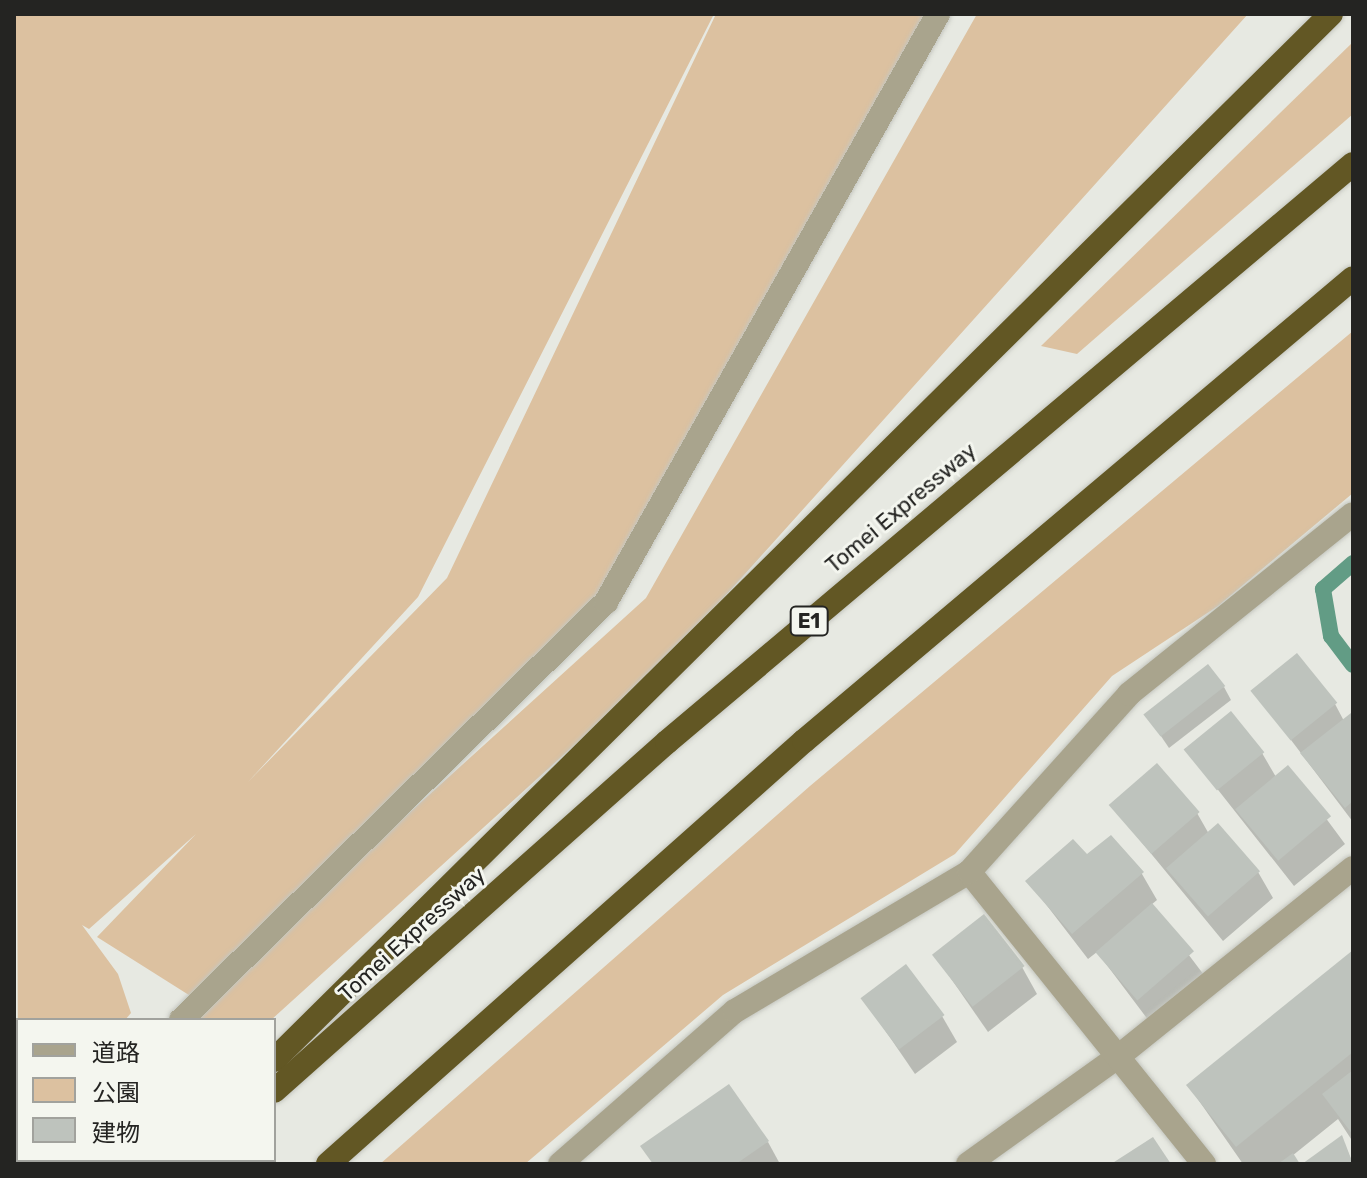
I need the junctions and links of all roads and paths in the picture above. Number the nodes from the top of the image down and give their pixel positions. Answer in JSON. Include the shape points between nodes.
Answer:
{"nodes":[{"id":1,"x":938,"y":14,"type":"edge"},
{"id":2,"x":1331,"y":14,"type":"edge"},
{"id":3,"x":1353,"y":164,"type":"edge"},
{"id":4,"x":1353,"y":278,"type":"edge"},
{"id":5,"x":1353,"y":514,"type":"edge"},
{"id":6,"x":1353,"y":868,"type":"edge"},
{"id":7,"x":969,"y":872,"type":"junction"},
{"id":8,"x":183,"y":1018,"type":"edge"},
{"id":9,"x":1119,"y":1056,"type":"junction"},
{"id":10,"x":276,"y":1058,"type":"edge"},
{"id":11,"x":276,"y":1089,"type":"edge"},
{"id":12,"x":328,"y":1164,"type":"edge"},
{"id":13,"x":560,"y":1164,"type":"edge"},
{"id":14,"x":968,"y":1164,"type":"edge"},
{"id":15,"x":1204,"y":1164,"type":"edge"}],
"edges":[{"from":1,"to":8,"type":"street","via":[[606,602]]},
{"from":2,"to":10,"type":"highway"},
{"from":3,"to":11,"type":"highway","name":"Tomei Expressway","number":"E1","via":[[679,732]]},
{"from":4,"to":12,"type":"highway","via":[[827,721]]},
{"from":5,"to":7,"type":"street","via":[[1129,694]]},
{"from":6,"to":9,"type":"street"},
{"from":7,"to":9,"type":"street"},
{"from":7,"to":13,"type":"street","via":[[735,1011]]},
{"from":9,"to":14,"type":"street"},
{"from":9,"to":15,"type":"street"}]}
